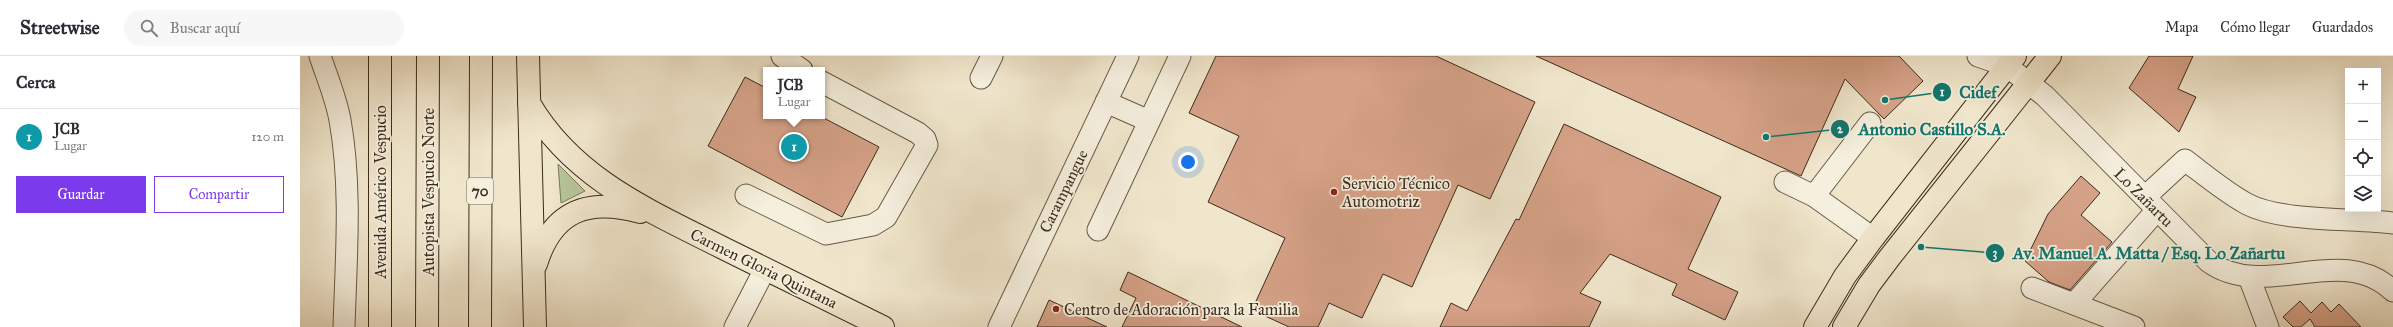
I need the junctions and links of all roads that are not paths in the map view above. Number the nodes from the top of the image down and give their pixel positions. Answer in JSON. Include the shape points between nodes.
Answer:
{"nodes":[{"id":1,"x":320,"y":56,"type":"edge"},
{"id":2,"x":380,"y":56,"type":"edge"},
{"id":3,"x":428,"y":56,"type":"edge"},
{"id":4,"x":481,"y":56,"type":"edge"},
{"id":5,"x":528,"y":56,"type":"edge"},
{"id":6,"x":992,"y":56,"type":"edge"},
{"id":7,"x":1128,"y":56,"type":"edge"},
{"id":8,"x":1180,"y":56,"type":"edge"},
{"id":9,"x":1978,"y":56,"type":"edge"},
{"id":10,"x":2050,"y":56,"type":"edge"},
{"id":11,"x":2011,"y":61,"type":"edge"},
{"id":12,"x":981,"y":78,"type":"dead end"},
{"id":13,"x":2029,"y":82,"type":"junction"},
{"id":14,"x":825,"y":84,"type":"edge"},
{"id":15,"x":1106,"y":102,"type":"junction"},
{"id":16,"x":529,"y":103,"type":"junction"},
{"id":17,"x":1149,"y":121,"type":"junction"},
{"id":18,"x":1870,"y":123,"type":"dead end"},
{"id":19,"x":1784,"y":182,"type":"dead end"},
{"id":20,"x":746,"y":195,"type":"dead end"},
{"id":21,"x":1814,"y":196,"type":"junction"},
{"id":22,"x":2151,"y":203,"type":"junction"},
{"id":23,"x":666,"y":220,"type":"junction"},
{"id":24,"x":2393,"y":223,"type":"edge"},
{"id":25,"x":1098,"y":230,"type":"dead end"},
{"id":26,"x":1873,"y":238,"type":"junction"},
{"id":27,"x":534,"y":269,"type":"junction"},
{"id":28,"x":765,"y":269,"type":"junction"},
{"id":29,"x":2248,"y":277,"type":"junction"},
{"id":30,"x":2032,"y":288,"type":"dead end"},
{"id":31,"x":2393,"y":291,"type":"edge"},
{"id":32,"x":2074,"y":304,"type":"junction"},
{"id":33,"x":344,"y":327,"type":"edge"},
{"id":34,"x":380,"y":327,"type":"edge"},
{"id":35,"x":427,"y":327,"type":"edge"},
{"id":36,"x":480,"y":327,"type":"edge"},
{"id":37,"x":535,"y":327,"type":"edge"},
{"id":38,"x":544,"y":327,"type":"edge"},
{"id":39,"x":735,"y":327,"type":"edge"},
{"id":40,"x":883,"y":327,"type":"edge"},
{"id":41,"x":999,"y":327,"type":"edge"},
{"id":42,"x":1815,"y":327,"type":"edge"},
{"id":43,"x":1844,"y":327,"type":"edge"},
{"id":44,"x":2134,"y":327,"type":"edge"},
{"id":45,"x":2268,"y":327,"type":"edge"}],
"edges":[{"from":1,"to":33,"type":"street","name":"Avenida Américo Vespucio","via":[[336,104],[345,157]]},
{"from":2,"to":34,"type":"main road","name":"Avenida Américo Vespucio"},
{"from":3,"to":35,"type":"main road","name":"Autopista Vespucio Norte"},
{"from":4,"to":36,"type":"main road","number":"70"},
{"from":5,"to":16,"type":"main road"},
{"from":6,"to":12,"type":"street"},
{"from":7,"to":15,"type":"street","name":"Carampangue"},
{"from":8,"to":17,"type":"street"},
{"from":9,"to":11,"type":"street","name":"Lo Zañartu"},
{"from":10,"to":13,"type":"main road"},
{"from":11,"to":13,"type":"street","name":"Lo Zañartu"},
{"from":11,"to":26,"type":"main road"},
{"from":13,"to":22,"type":"street","name":"Lo Zañartu"},
{"from":13,"to":43,"type":"main road","via":[[1890,256]]},
{"from":14,"to":20,"type":"street","via":[[925,139],[927,145],[886,217],[873,225],[826,234]]},
{"from":15,"to":17,"type":"street"},
{"from":15,"to":41,"type":"street","name":"Carampangue"},
{"from":16,"to":23,"type":"main road","name":"Carmen Gloria Quintana","via":[[553,139],[581,166],[606,186]]},
{"from":16,"to":27,"type":"main road"},
{"from":17,"to":25,"type":"street"},
{"from":18,"to":21,"type":"street"},
{"from":19,"to":21,"type":"street"},
{"from":21,"to":26,"type":"street"},
{"from":22,"to":24,"type":"street","via":[[2185,160],[2248,205],[2266,211],[2310,218]]},
{"from":22,"to":29,"type":"street","name":"Lo Zañartu","via":[[2209,262],[2228,273]]},
{"from":22,"to":32,"type":"street"},
{"from":23,"to":27,"type":"main road","name":"Carmen Gloria Quintana","via":[[607,206],[580,209],[565,218],[553,231],[542,248]]},
{"from":23,"to":28,"type":"main road","name":"Carmen Gloria Quintana"},
{"from":26,"to":42,"type":"main road","via":[[1845,276]]},
{"from":27,"to":37,"type":"main road"},
{"from":27,"to":38,"type":"street"},
{"from":28,"to":39,"type":"street"},
{"from":28,"to":40,"type":"main road","name":"Carmen Gloria Quintana"},
{"from":29,"to":31,"type":"street","name":"Lo Zañartu","via":[[2350,270],[2374,276]]},
{"from":29,"to":45,"type":"street"},
{"from":30,"to":32,"type":"street"},
{"from":32,"to":44,"type":"street"}]}
